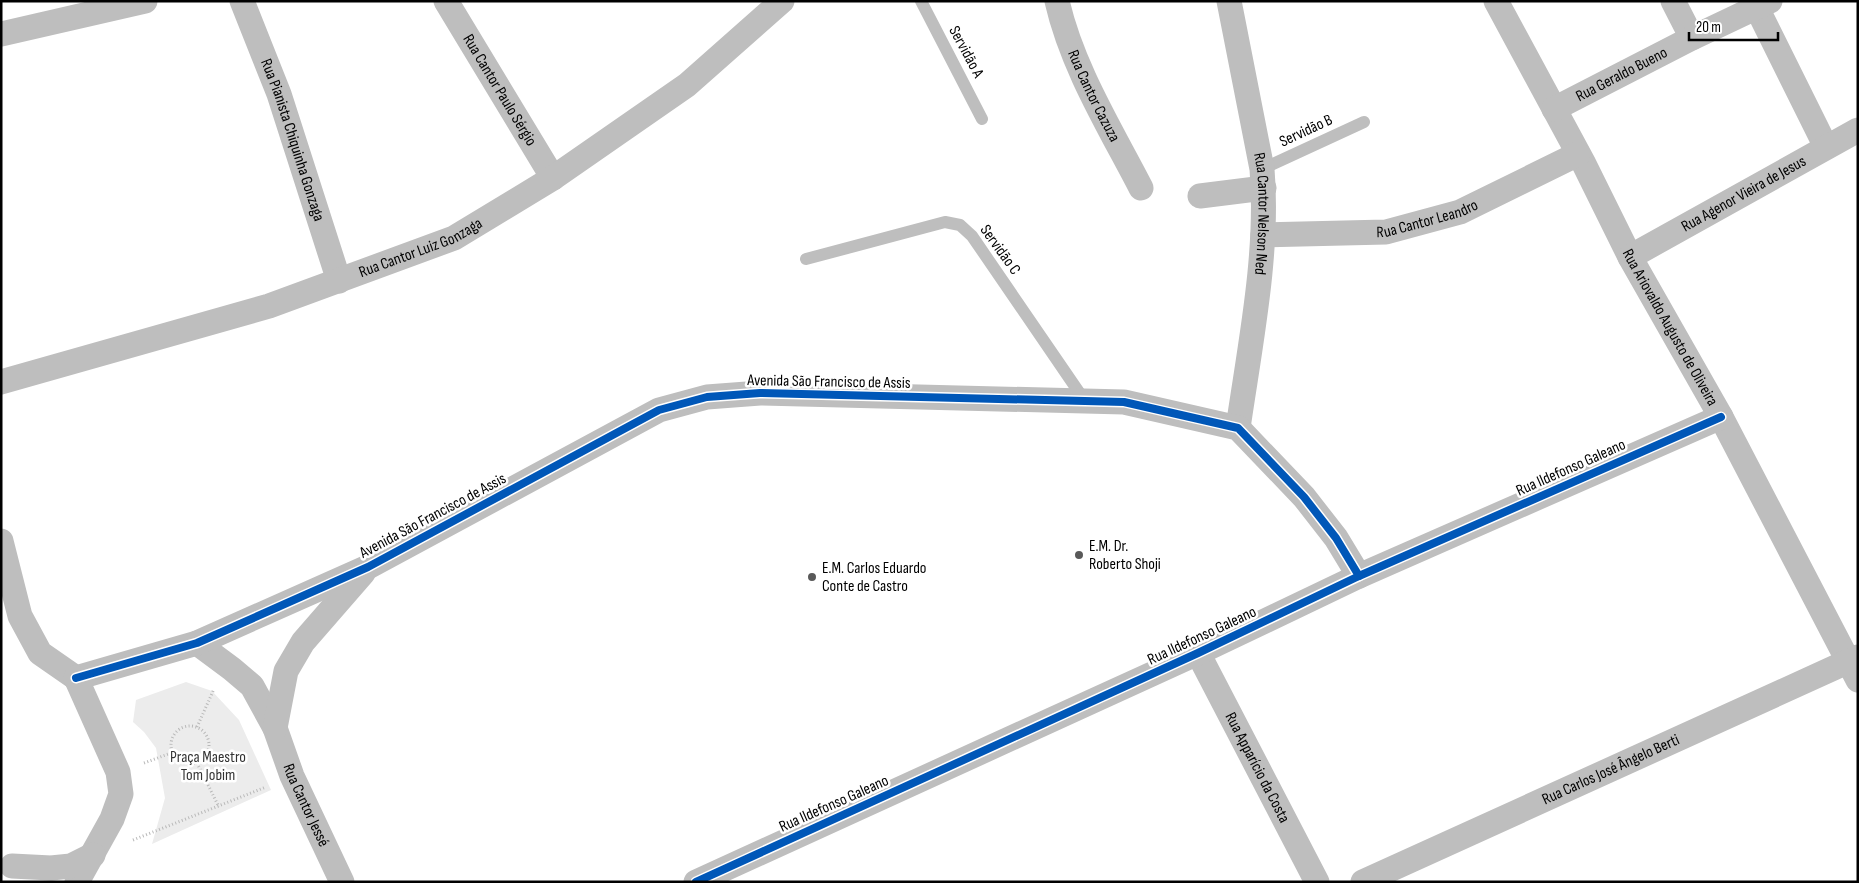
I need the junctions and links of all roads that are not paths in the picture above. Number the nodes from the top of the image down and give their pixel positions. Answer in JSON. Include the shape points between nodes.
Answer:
{"nodes":[{"id":1,"x":145,"y":1,"type":"edge"},
{"id":2,"x":242,"y":1,"type":"edge"},
{"id":3,"x":446,"y":1,"type":"edge"},
{"id":4,"x":782,"y":1,"type":"edge"},
{"id":5,"x":921,"y":1,"type":"edge"},
{"id":6,"x":1057,"y":1,"type":"edge"},
{"id":7,"x":1229,"y":1,"type":"edge"},
{"id":8,"x":1496,"y":1,"type":"edge"},
{"id":9,"x":1673,"y":1,"type":"edge"},
{"id":10,"x":1764,"y":5,"type":"edge"},
{"id":11,"x":1,"y":34,"type":"edge"},
{"id":12,"x":1692,"y":38,"type":"junction"},
{"id":13,"x":1554,"y":108,"type":"junction"},
{"id":14,"x":982,"y":119,"type":"dead end"},
{"id":15,"x":1364,"y":122,"type":"dead end"},
{"id":16,"x":1858,"y":130,"type":"edge"},
{"id":17,"x":1826,"y":147,"type":"junction"},
{"id":18,"x":1578,"y":154,"type":"junction"},
{"id":19,"x":553,"y":178,"type":"junction"},
{"id":20,"x":1263,"y":179,"type":"junction"},
{"id":21,"x":1141,"y":188,"type":"dead end"},
{"id":22,"x":1200,"y":196,"type":"dead end"},
{"id":23,"x":1263,"y":234,"type":"junction"},
{"id":24,"x":1630,"y":257,"type":"junction"},
{"id":25,"x":806,"y":259,"type":"dead end"},
{"id":26,"x":339,"y":281,"type":"junction"},
{"id":27,"x":1,"y":382,"type":"edge"},
{"id":28,"x":1085,"y":401,"type":"junction"},
{"id":29,"x":1721,"y":417,"type":"junction"},
{"id":30,"x":1238,"y":428,"type":"junction"},
{"id":31,"x":1,"y":543,"type":"edge"},
{"id":32,"x":368,"y":567,"type":"junction"},
{"id":33,"x":1360,"y":576,"type":"junction"},
{"id":34,"x":197,"y":643,"type":"junction"},
{"id":35,"x":1198,"y":653,"type":"junction"},
{"id":36,"x":1855,"y":666,"type":"edge"},
{"id":37,"x":76,"y":678,"type":"junction"},
{"id":38,"x":275,"y":728,"type":"junction"},
{"id":39,"x":93,"y":855,"type":"junction"},
{"id":40,"x":12,"y":866,"type":"edge"},
{"id":41,"x":77,"y":882,"type":"edge"},
{"id":42,"x":342,"y":882,"type":"edge"},
{"id":43,"x":696,"y":882,"type":"edge"},
{"id":44,"x":1317,"y":882,"type":"edge"},
{"id":45,"x":1363,"y":882,"type":"edge"}],
"edges":[{"from":1,"to":11,"type":"street"},
{"from":2,"to":26,"type":"street","name":"Rua Pianista Chiquinha Gonzaga","via":[[279,94]]},
{"from":3,"to":19,"type":"street","name":"Rua Cantor Paulo Sérgio"},
{"from":4,"to":19,"type":"street","name":"Rua Cantor Luiz Gonzaga","via":[[687,85]]},
{"from":5,"to":14,"type":"lane","name":"Servidão A"},
{"from":6,"to":21,"type":"street","name":"Rua Cantor Cazuza","via":[[1083,76]]},
{"from":7,"to":20,"type":"street","name":"Rua Cantor Nelson Ned"},
{"from":8,"to":13,"type":"street","name":"Rua Ariovaldo Augusto de Oliveira"},
{"from":9,"to":12,"type":"street"},
{"from":10,"to":12,"type":"street","name":"Rua Geraldo Bueno"},
{"from":10,"to":17,"type":"street"},
{"from":12,"to":13,"type":"street","name":"Rua Geraldo Bueno"},
{"from":13,"to":18,"type":"street","name":"Rua Ariovaldo Augusto de Oliveira"},
{"from":15,"to":20,"type":"lane","name":"Servidão B"},
{"from":16,"to":17,"type":"street","name":"Rua Agenor Vieira de Jesus"},
{"from":17,"to":24,"type":"street","name":"Rua Agenor Vieira de Jesus"},
{"from":18,"to":23,"type":"street","name":"Rua Cantor Leandro","via":[[1460,212],[1386,232]]},
{"from":18,"to":24,"type":"street","name":"Rua Ariovaldo Augusto de Oliveira"},
{"from":19,"to":26,"type":"street","name":"Rua Cantor Luiz Gonzaga","via":[[454,238]]},
{"from":20,"to":22,"type":"street"},
{"from":20,"to":23,"type":"street","name":"Rua Cantor Nelson Ned"},
{"from":23,"to":30,"type":"street","name":"Rua Cantor Nelson Ned"},
{"from":24,"to":29,"type":"street","name":"Rua Ariovaldo Augusto de Oliveira"},
{"from":25,"to":28,"type":"lane","name":"Servidão C","via":[[945,222],[960,225],[972,236]]},
{"from":26,"to":27,"type":"street","name":"Rua Cantor Luiz Gonzaga","via":[[269,306]]},
{"from":28,"to":30,"type":"street","name":"Avenida São Francisco de Assis","via":[[1124,402]]},
{"from":28,"to":32,"type":"street","name":"Avenida São Francisco de Assis","via":[[760,393],[707,398],[659,410]]},
{"from":29,"to":33,"type":"street","name":"Rua Ildefonso Galeano"},
{"from":29,"to":36,"type":"street","name":"Rua Ariovaldo Augusto de Oliveira"},
{"from":30,"to":33,"type":"street","via":[[1304,497]]},
{"from":31,"to":37,"type":"street","via":[[20,616],[40,653]]},
{"from":32,"to":34,"type":"street","name":"Avenida São Francisco de Assis"},
{"from":32,"to":38,"type":"street","via":[[303,642],[286,671]]},
{"from":33,"to":35,"type":"street","name":"Rua Ildefonso Galeano"},
{"from":34,"to":37,"type":"street","name":"Avenida São Francisco de Assis"},
{"from":34,"to":38,"type":"street","name":"Rua Cantor Jessé","via":[[252,686]]},
{"from":35,"to":43,"type":"street","name":"Rua Ildefonso Galeano"},
{"from":35,"to":44,"type":"street","name":"Rua Apparício da Costa"},
{"from":36,"to":45,"type":"street","name":"Rua Carlos José Ângelo Berti"},
{"from":37,"to":39,"type":"street","via":[[118,772],[120,794],[112,819]]},
{"from":38,"to":42,"type":"street","name":"Rua Cantor Jessé","via":[[292,776]]},
{"from":39,"to":40,"type":"street","via":[[71,866]]},
{"from":39,"to":41,"type":"street"}]}
